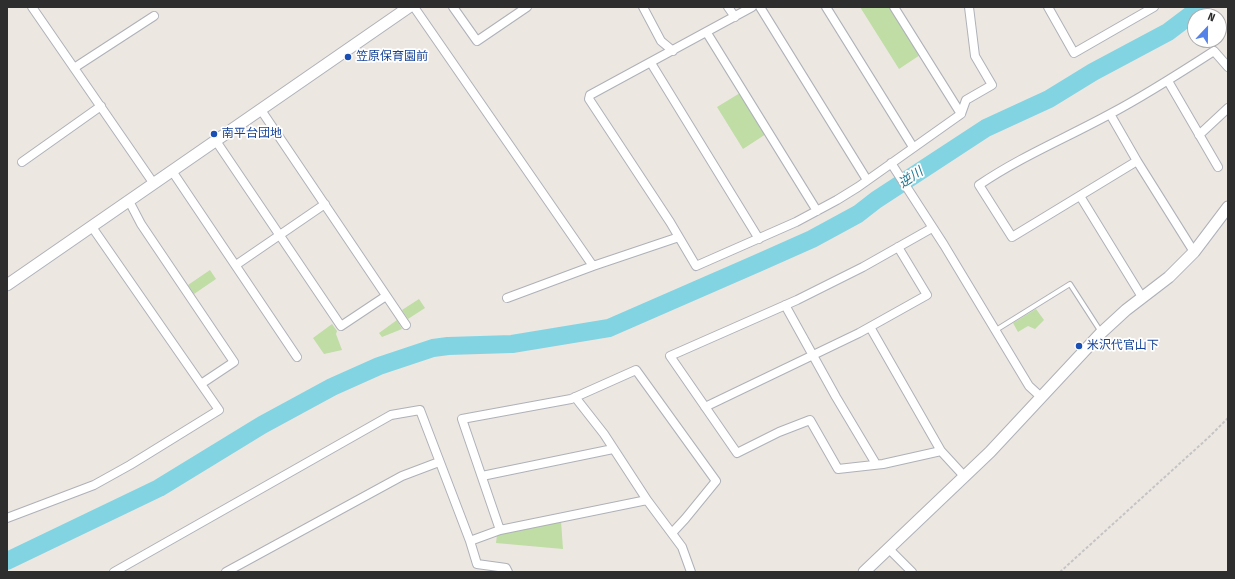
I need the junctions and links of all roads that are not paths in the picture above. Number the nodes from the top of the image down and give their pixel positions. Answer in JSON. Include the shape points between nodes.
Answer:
{"nodes":[{"id":1,"x":32,"y":7,"type":"edge"},
{"id":2,"x":409,"y":7,"type":"edge"},
{"id":3,"x":414,"y":7,"type":"edge"},
{"id":4,"x":453,"y":7,"type":"edge"},
{"id":5,"x":527,"y":7,"type":"edge"},
{"id":6,"x":643,"y":7,"type":"edge"},
{"id":7,"x":728,"y":7,"type":"edge"},
{"id":8,"x":752,"y":7,"type":"edge"},
{"id":9,"x":760,"y":7,"type":"edge"},
{"id":10,"x":826,"y":7,"type":"edge"},
{"id":11,"x":894,"y":7,"type":"edge"},
{"id":12,"x":965,"y":7,"type":"edge"},
{"id":13,"x":1049,"y":7,"type":"edge"},
{"id":14,"x":1154,"y":7,"type":"edge"},
{"id":15,"x":970,"y":11,"type":"edge"},
{"id":16,"x":154,"y":16,"type":"dead end"},
{"id":17,"x":735,"y":17,"type":"junction"},
{"id":18,"x":707,"y":32,"type":"junction"},
{"id":19,"x":673,"y":51,"type":"junction"},
{"id":20,"x":651,"y":63,"type":"junction"},
{"id":21,"x":1228,"y":67,"type":"edge"},
{"id":22,"x":74,"y":68,"type":"junction"},
{"id":23,"x":1168,"y":81,"type":"junction"},
{"id":24,"x":101,"y":106,"type":"junction"},
{"id":25,"x":1228,"y":108,"type":"edge"},
{"id":26,"x":261,"y":110,"type":"junction"},
{"id":27,"x":961,"y":114,"type":"junction"},
{"id":28,"x":1110,"y":114,"type":"junction"},
{"id":29,"x":1199,"y":135,"type":"junction"},
{"id":30,"x":216,"y":141,"type":"junction"},
{"id":31,"x":913,"y":148,"type":"junction"},
{"id":32,"x":1137,"y":161,"type":"junction"},
{"id":33,"x":22,"y":162,"type":"dead end"},
{"id":34,"x":891,"y":163,"type":"junction"},
{"id":35,"x":1218,"y":167,"type":"dead end"},
{"id":36,"x":172,"y":171,"type":"junction"},
{"id":37,"x":867,"y":180,"type":"junction"},
{"id":38,"x":154,"y":184,"type":"junction"},
{"id":39,"x":1080,"y":196,"type":"junction"},
{"id":40,"x":129,"y":200,"type":"junction"},
{"id":41,"x":325,"y":204,"type":"junction"},
{"id":42,"x":1228,"y":208,"type":"edge"},
{"id":43,"x":817,"y":211,"type":"junction"},
{"id":44,"x":92,"y":227,"type":"junction"},
{"id":45,"x":932,"y":228,"type":"junction"},
{"id":46,"x":279,"y":235,"type":"junction"},
{"id":47,"x":679,"y":237,"type":"junction"},
{"id":48,"x":759,"y":239,"type":"junction"},
{"id":49,"x":898,"y":247,"type":"junction"},
{"id":50,"x":1194,"y":252,"type":"junction"},
{"id":51,"x":236,"y":265,"type":"junction"},
{"id":52,"x":593,"y":266,"type":"junction"},
{"id":53,"x":7,"y":285,"type":"edge"},
{"id":54,"x":386,"y":296,"type":"junction"},
{"id":55,"x":1142,"y":297,"type":"junction"},
{"id":56,"x":507,"y":298,"type":"dead end"},
{"id":57,"x":785,"y":305,"type":"junction"},
{"id":58,"x":406,"y":325,"type":"dead end"},
{"id":59,"x":870,"y":327,"type":"junction"},
{"id":60,"x":996,"y":330,"type":"junction"},
{"id":61,"x":1101,"y":332,"type":"junction"},
{"id":62,"x":813,"y":356,"type":"junction"},
{"id":63,"x":297,"y":357,"type":"dead end"},
{"id":64,"x":201,"y":384,"type":"junction"},
{"id":65,"x":575,"y":397,"type":"junction"},
{"id":66,"x":1041,"y":397,"type":"junction"},
{"id":67,"x":705,"y":407,"type":"junction"},
{"id":68,"x":613,"y":449,"type":"junction"},
{"id":69,"x":941,"y":451,"type":"junction"},
{"id":70,"x":440,"y":462,"type":"junction"},
{"id":71,"x":876,"y":464,"type":"junction"},
{"id":72,"x":482,"y":476,"type":"junction"},
{"id":73,"x":964,"y":476,"type":"junction"},
{"id":74,"x":647,"y":500,"type":"junction"},
{"id":75,"x":7,"y":518,"type":"edge"},
{"id":76,"x":500,"y":530,"type":"junction"},
{"id":77,"x":672,"y":533,"type":"junction"},
{"id":78,"x":470,"y":541,"type":"junction"},
{"id":79,"x":888,"y":548,"type":"junction"},
{"id":80,"x":125,"y":569,"type":"edge"},
{"id":81,"x":114,"y":572,"type":"edge"},
{"id":82,"x":226,"y":572,"type":"edge"},
{"id":83,"x":508,"y":572,"type":"edge"},
{"id":84,"x":691,"y":572,"type":"edge"},
{"id":85,"x":864,"y":572,"type":"edge"},
{"id":86,"x":912,"y":572,"type":"edge"}],
"edges":[{"from":1,"to":22,"type":"street"},
{"from":2,"to":26,"type":"street"},
{"from":3,"to":52,"type":"street"},
{"from":4,"to":5,"type":"street","via":[[477,41]]},
{"from":6,"to":19,"type":"street","via":[[661,41]]},
{"from":7,"to":17,"type":"street"},
{"from":8,"to":17,"type":"street"},
{"from":9,"to":37,"type":"street"},
{"from":10,"to":31,"type":"street"},
{"from":11,"to":27,"type":"street"},
{"from":12,"to":15,"type":"street"},
{"from":13,"to":14,"type":"street","via":[[1074,53]]},
{"from":15,"to":27,"type":"street","via":[[975,56],[992,84],[966,100]]},
{"from":16,"to":22,"type":"street"},
{"from":17,"to":18,"type":"street"},
{"from":18,"to":19,"type":"street"},
{"from":18,"to":43,"type":"street"},
{"from":19,"to":20,"type":"street"},
{"from":20,"to":47,"type":"street","via":[[590,95],[589,99]]},
{"from":20,"to":48,"type":"street"},
{"from":21,"to":23,"type":"street","via":[[1214,51]]},
{"from":22,"to":24,"type":"street"},
{"from":23,"to":28,"type":"street"},
{"from":23,"to":29,"type":"street"},
{"from":24,"to":33,"type":"street"},
{"from":24,"to":38,"type":"street"},
{"from":25,"to":29,"type":"street"},
{"from":26,"to":30,"type":"street"},
{"from":26,"to":41,"type":"street"},
{"from":27,"to":31,"type":"street"},
{"from":28,"to":32,"type":"street"},
{"from":28,"to":39,"type":"street","via":[[1007,166],[979,185],[1012,237]]},
{"from":29,"to":35,"type":"street"},
{"from":30,"to":36,"type":"street"},
{"from":30,"to":46,"type":"street"},
{"from":31,"to":34,"type":"street"},
{"from":32,"to":39,"type":"street"},
{"from":32,"to":50,"type":"street"},
{"from":34,"to":37,"type":"street"},
{"from":34,"to":45,"type":"street"},
{"from":36,"to":38,"type":"street"},
{"from":36,"to":51,"type":"street"},
{"from":37,"to":43,"type":"street"},
{"from":38,"to":40,"type":"street"},
{"from":39,"to":55,"type":"street"},
{"from":40,"to":44,"type":"street"},
{"from":40,"to":64,"type":"street","via":[[141,224],[234,362]]},
{"from":41,"to":46,"type":"street"},
{"from":41,"to":54,"type":"street"},
{"from":42,"to":50,"type":"street"},
{"from":43,"to":48,"type":"street"},
{"from":44,"to":53,"type":"street"},
{"from":44,"to":64,"type":"street"},
{"from":45,"to":49,"type":"street"},
{"from":45,"to":60,"type":"street"},
{"from":46,"to":51,"type":"street"},
{"from":46,"to":54,"type":"street","via":[[341,326]]},
{"from":47,"to":48,"type":"street","via":[[696,266]]},
{"from":47,"to":52,"type":"street"},
{"from":49,"to":57,"type":"street"},
{"from":49,"to":59,"type":"street","via":[[927,295]]},
{"from":50,"to":55,"type":"street","via":[[1169,277]]},
{"from":51,"to":63,"type":"street"},
{"from":52,"to":56,"type":"street"},
{"from":54,"to":58,"type":"street"},
{"from":55,"to":61,"type":"street"},
{"from":57,"to":62,"type":"street"},
{"from":57,"to":67,"type":"street","via":[[670,356]]},
{"from":59,"to":62,"type":"street"},
{"from":59,"to":69,"type":"street"},
{"from":60,"to":61,"type":"lane","via":[[1070,284]]},
{"from":60,"to":66,"type":"street","via":[[1030,386]]},
{"from":61,"to":66,"type":"street"},
{"from":62,"to":67,"type":"street"},
{"from":62,"to":71,"type":"street"},
{"from":64,"to":75,"type":"street","via":[[219,410],[94,485]]},
{"from":65,"to":68,"type":"street"},
{"from":65,"to":72,"type":"street","via":[[462,419]]},
{"from":65,"to":77,"type":"street","via":[[636,370],[716,481]]},
{"from":66,"to":73,"type":"street"},
{"from":67,"to":71,"type":"street","via":[[737,453],[810,420],[838,469]]},
{"from":68,"to":72,"type":"street"},
{"from":68,"to":74,"type":"street"},
{"from":69,"to":71,"type":"street"},
{"from":69,"to":73,"type":"street"},
{"from":70,"to":78,"type":"street"},
{"from":70,"to":80,"type":"street","via":[[420,410],[391,415]]},
{"from":70,"to":82,"type":"street","via":[[402,476]]},
{"from":72,"to":76,"type":"street"},
{"from":73,"to":79,"type":"street"},
{"from":74,"to":76,"type":"street"},
{"from":74,"to":77,"type":"street"},
{"from":76,"to":78,"type":"street"},
{"from":77,"to":84,"type":"street","via":[[682,547]]},
{"from":78,"to":83,"type":"street","via":[[477,564],[506,568]]},
{"from":79,"to":85,"type":"street"},
{"from":79,"to":86,"type":"street"},
{"from":80,"to":81,"type":"street"}]}
